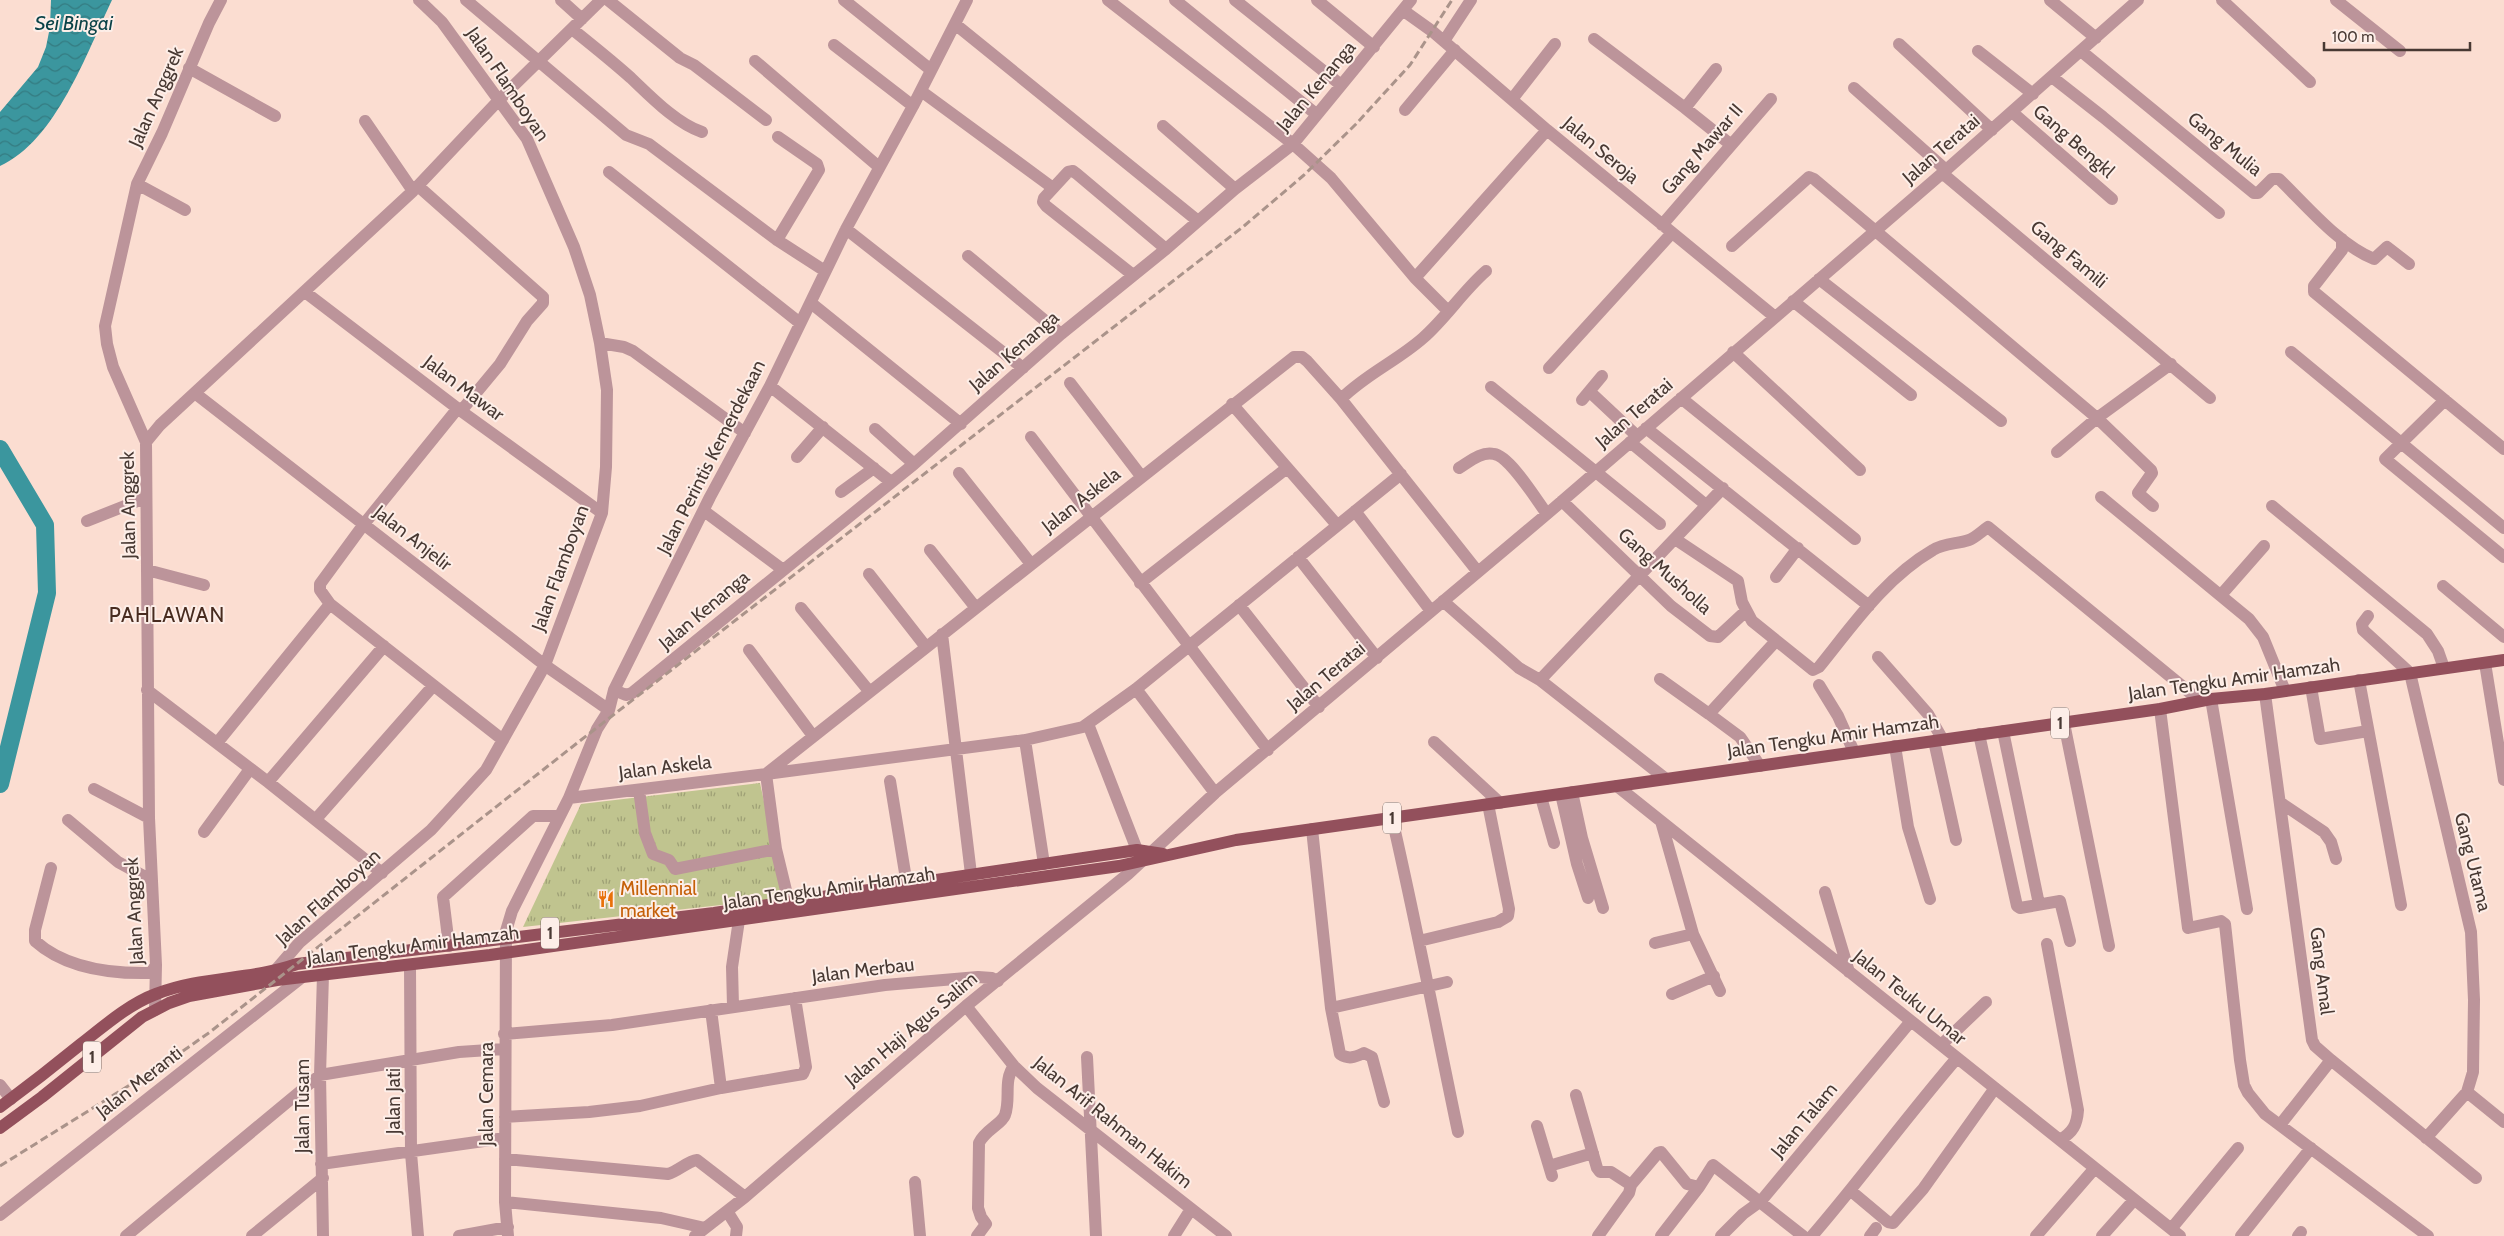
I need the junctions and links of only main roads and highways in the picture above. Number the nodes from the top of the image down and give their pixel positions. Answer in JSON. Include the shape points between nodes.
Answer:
{"nodes":[{"id":1,"x":2504,"y":660,"type":"edge"},
{"id":2,"x":1168,"y":854,"type":"junction"},
{"id":3,"x":1140,"y":856,"type":"junction"},
{"id":4,"x":790,"y":908,"type":"junction"},
{"id":5,"x":0,"y":1107,"type":"edge"},
{"id":6,"x":0,"y":1128,"type":"edge"}],
"edges":[{"from":1,"to":2,"type":"main road","name":"Jalan Tengku Amir Hamzah","number":"1","via":[[2265,694],[2205,699],[2160,709],[1236,840]]},
{"from":2,"to":3,"type":"main road","name":"Jalan Tengku Amir Hamzah","number":"1"},
{"from":2,"to":3,"type":"main road","name":"Jalan Tengku Amir Hamzah","number":"1","via":[[1152,852]]},
{"from":3,"to":4,"type":"main road","name":"Jalan Tengku Amir Hamzah","number":"1"},
{"from":3,"to":4,"type":"main road","name":"Jalan Tengku Amir Hamzah","number":"1","via":[[971,874]]},
{"from":4,"to":5,"type":"main road","name":"Jalan Tengku Amir Hamzah","number":"1","via":[[505,938],[297,964],[274,972],[197,982],[156,994],[108,1023]]},
{"from":4,"to":6,"type":"main road","name":"Jalan Tengku Amir Hamzah","number":"1","via":[[739,920],[214,990],[189,996],[155,1010]]}]}
